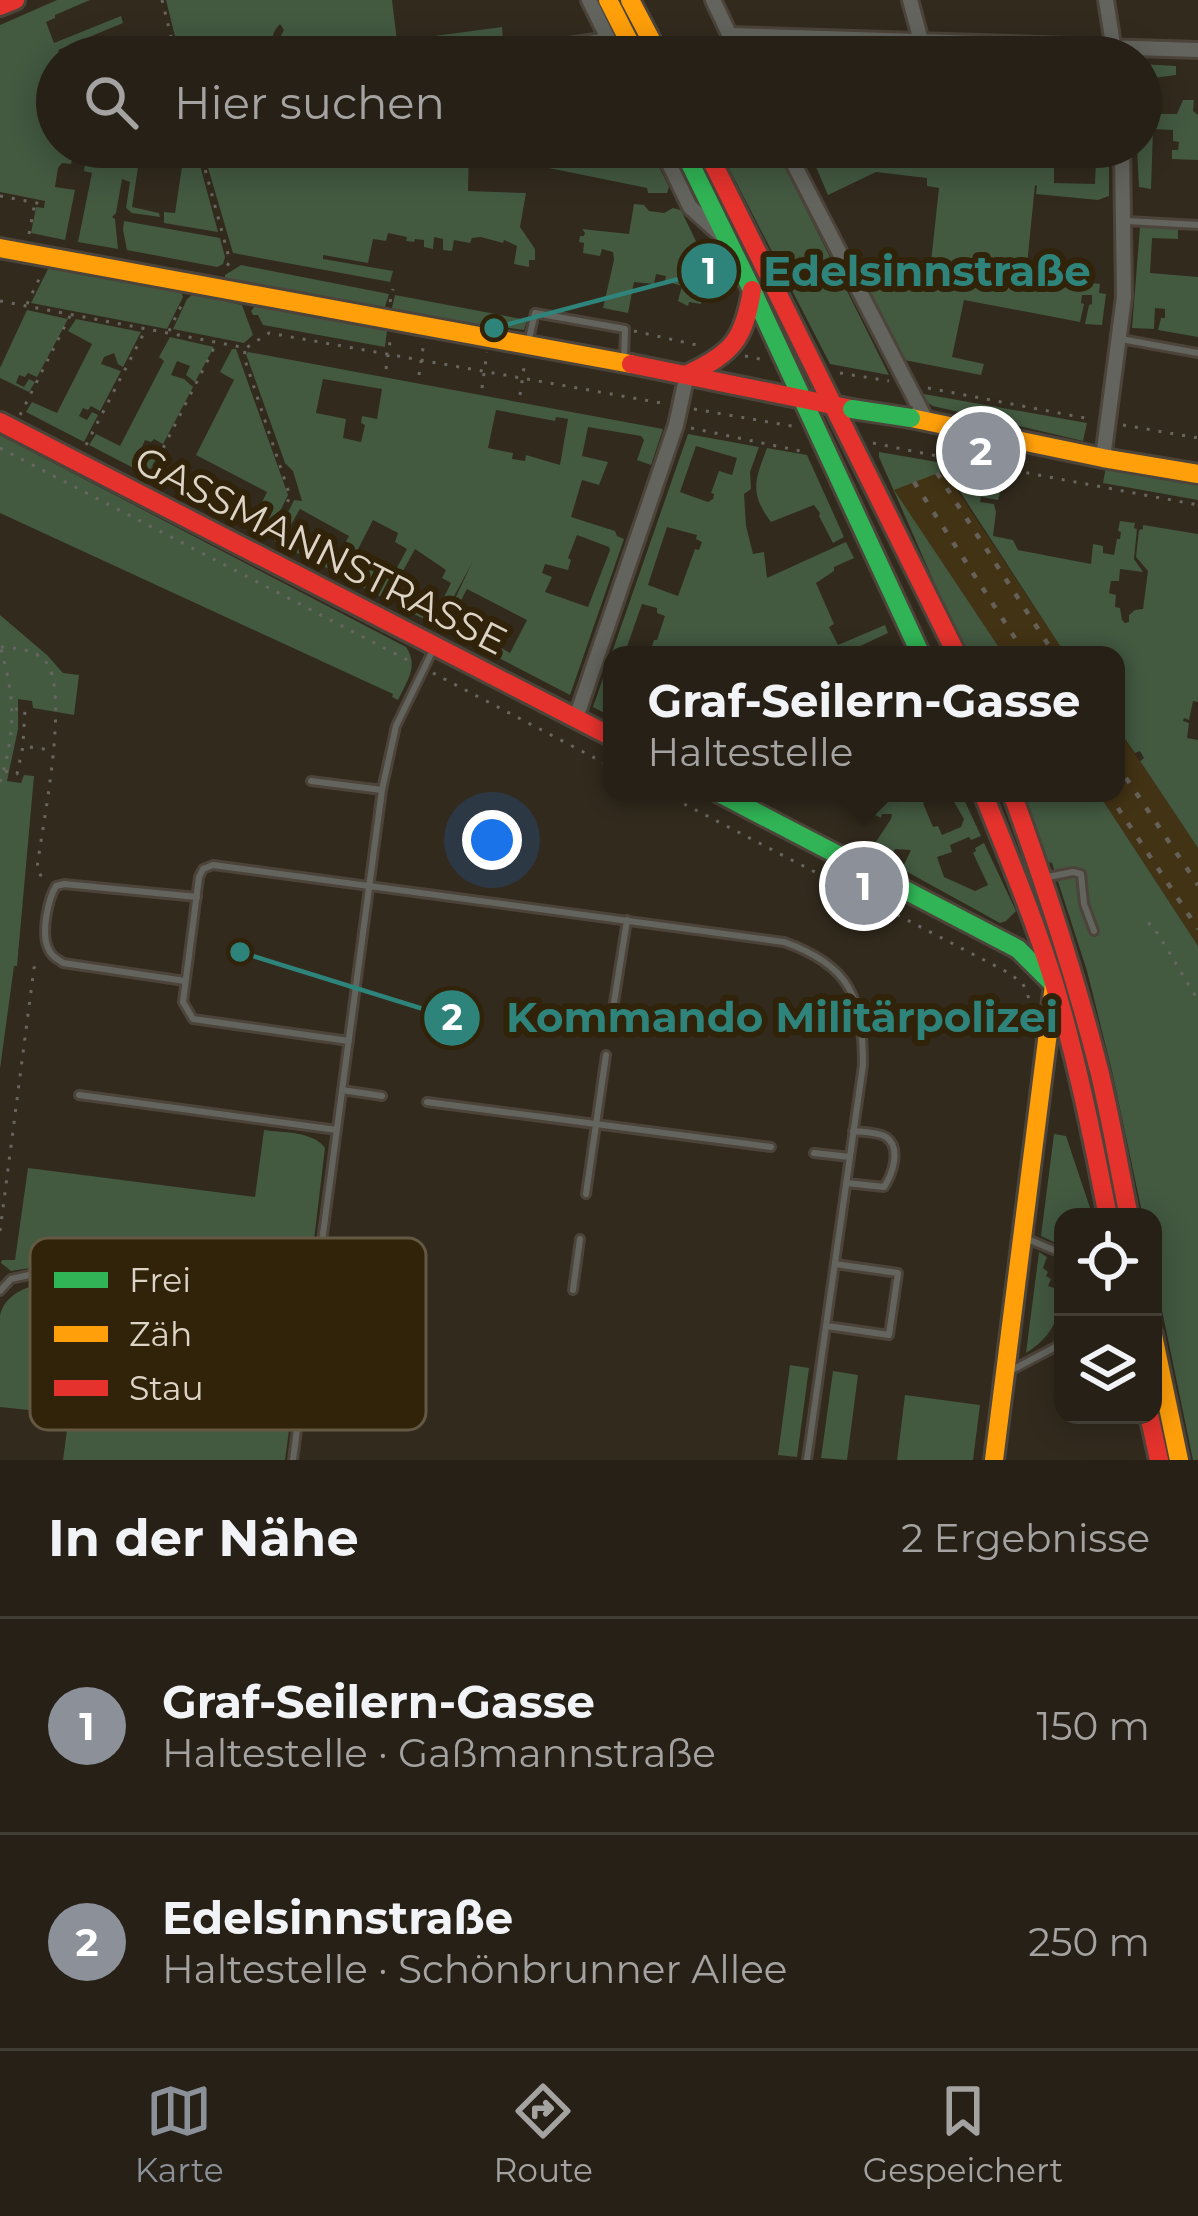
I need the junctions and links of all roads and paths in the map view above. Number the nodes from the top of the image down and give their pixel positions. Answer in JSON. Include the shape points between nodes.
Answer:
{"nodes":[{"id":1,"x":15,"y":0,"type":"edge"},
{"id":2,"x":162,"y":0,"type":"edge"},
{"id":3,"x":589,"y":0,"type":"edge"},
{"id":4,"x":608,"y":0,"type":"edge"},
{"id":5,"x":630,"y":0,"type":"edge"},
{"id":6,"x":712,"y":0,"type":"edge"},
{"id":7,"x":910,"y":0,"type":"edge"},
{"id":8,"x":1106,"y":0,"type":"edge"},
{"id":9,"x":0,"y":6,"type":"edge"},
{"id":10,"x":730,"y":35,"type":"joint"},
{"id":11,"x":171,"y":36,"type":"edge"},
{"id":12,"x":607,"y":36,"type":"edge"},
{"id":13,"x":626,"y":36,"type":"edge"},
{"id":14,"x":649,"y":36,"type":"edge"},
{"id":15,"x":762,"y":36,"type":"edge"},
{"id":16,"x":920,"y":36,"type":"edge"},
{"id":17,"x":1112,"y":36,"type":"edge"},
{"id":18,"x":1198,"y":50,"type":"edge"},
{"id":19,"x":1162,"y":51,"type":"edge"},
{"id":20,"x":205,"y":168,"type":"edge"},
{"id":21,"x":671,"y":168,"type":"edge"},
{"id":22,"x":692,"y":168,"type":"edge"},
{"id":23,"x":716,"y":168,"type":"edge"},
{"id":24,"x":795,"y":168,"type":"edge"},
{"id":25,"x":1122,"y":168,"type":"edge"},
{"id":26,"x":0,"y":196,"type":"edge"},
{"id":27,"x":35,"y":202,"type":"junction"},
{"id":28,"x":42,"y":204,"type":"dead end"},
{"id":29,"x":1123,"y":221,"type":"junction"},
{"id":30,"x":1198,"y":225,"type":"edge"},
{"id":31,"x":29,"y":236,"type":"dead end"},
{"id":32,"x":728,"y":242,"type":"junction"},
{"id":33,"x":0,"y":248,"type":"edge"},
{"id":34,"x":50,"y":258,"type":"junction"},
{"id":35,"x":201,"y":286,"type":"junction"},
{"id":36,"x":752,"y":290,"type":"junction"},
{"id":37,"x":0,"y":301,"type":"edge"},
{"id":38,"x":26,"y":306,"type":"junction"},
{"id":39,"x":71,"y":315,"type":"junction"},
{"id":40,"x":389,"y":320,"type":"junction"},
{"id":41,"x":427,"y":326,"type":"junction"},
{"id":42,"x":146,"y":329,"type":"junction"},
{"id":43,"x":167,"y":333,"type":"junction"},
{"id":44,"x":1118,"y":338,"type":"junction"},
{"id":45,"x":488,"y":339,"type":"junction"},
{"id":46,"x":217,"y":343,"type":"junction"},
{"id":47,"x":527,"y":346,"type":"junction"},
{"id":48,"x":246,"y":348,"type":"junction"},
{"id":49,"x":1198,"y":352,"type":"edge"},
{"id":50,"x":388,"y":354,"type":"junction"},
{"id":51,"x":421,"y":360,"type":"junction"},
{"id":52,"x":624,"y":363,"type":"junction"},
{"id":53,"x":386,"y":369,"type":"dead end"},
{"id":54,"x":484,"y":371,"type":"junction"},
{"id":55,"x":687,"y":374,"type":"junction"},
{"id":56,"x":419,"y":375,"type":"dead end"},
{"id":57,"x":523,"y":378,"type":"junction"},
{"id":58,"x":482,"y":388,"type":"dead end"},
{"id":59,"x":520,"y":395,"type":"dead end"},
{"id":60,"x":29,"y":398,"type":"dead end"},
{"id":61,"x":803,"y":400,"type":"junction"},
{"id":62,"x":681,"y":407,"type":"junction"},
{"id":63,"x":843,"y":407,"type":"junction"},
{"id":64,"x":919,"y":420,"type":"junction"},
{"id":65,"x":0,"y":422,"type":"edge"},
{"id":66,"x":676,"y":425,"type":"junction"},
{"id":67,"x":94,"y":431,"type":"dead end"},
{"id":68,"x":817,"y":432,"type":"junction"},
{"id":69,"x":850,"y":439,"type":"junction"},
{"id":70,"x":0,"y":448,"type":"edge"},
{"id":71,"x":807,"y":452,"type":"dead end"},
{"id":72,"x":1102,"y":458,"type":"junction"},
{"id":73,"x":1198,"y":474,"type":"edge"},
{"id":74,"x":140,"y":494,"type":"junction"},
{"id":75,"x":1198,"y":506,"type":"edge"},
{"id":76,"x":275,"y":532,"type":"dead end"},
{"id":77,"x":436,"y":646,"type":"junction"},
{"id":78,"x":917,"y":646,"type":"edge"},
{"id":79,"x":953,"y":646,"type":"edge"},
{"id":80,"x":0,"y":647,"type":"edge"},
{"id":81,"x":423,"y":669,"type":"junction"},
{"id":82,"x":14,"y":709,"type":"junction"},
{"id":83,"x":576,"y":718,"type":"junction"},
{"id":84,"x":603,"y":732,"type":"edge"},
{"id":85,"x":23,"y":746,"type":"junction"},
{"id":86,"x":53,"y":750,"type":"junction"},
{"id":87,"x":603,"y":761,"type":"edge"},
{"id":88,"x":4,"y":770,"type":"junction"},
{"id":89,"x":311,"y":781,"type":"dead end"},
{"id":90,"x":0,"y":782,"type":"edge"},
{"id":91,"x":382,"y":790,"type":"junction"},
{"id":92,"x":680,"y":802,"type":"edge"},
{"id":93,"x":735,"y":802,"type":"edge"},
{"id":94,"x":986,"y":802,"type":"edge"},
{"id":95,"x":1015,"y":802,"type":"edge"},
{"id":96,"x":1044,"y":878,"type":"junction"},
{"id":97,"x":370,"y":884,"type":"junction"},
{"id":98,"x":50,"y":894,"type":"junction"},
{"id":99,"x":197,"y":897,"type":"junction"},
{"id":100,"x":1054,"y":910,"type":"junction"},
{"id":101,"x":627,"y":920,"type":"junction"},
{"id":102,"x":1148,"y":922,"type":"dead end"},
{"id":103,"x":1094,"y":931,"type":"dead end"},
{"id":104,"x":1039,"y":939,"type":"junction"},
{"id":105,"x":1018,"y":949,"type":"junction"},
{"id":106,"x":49,"y":950,"type":"junction"},
{"id":107,"x":185,"y":981,"type":"junction"},
{"id":108,"x":1054,"y":986,"type":"junction"},
{"id":109,"x":1198,"y":1000,"type":"edge"},
{"id":110,"x":613,"y":1009,"type":"dead end"},
{"id":111,"x":1034,"y":1022,"type":"dead end"},
{"id":112,"x":349,"y":1041,"type":"junction"},
{"id":113,"x":606,"y":1055,"type":"dead end"},
{"id":114,"x":342,"y":1090,"type":"junction"},
{"id":115,"x":79,"y":1095,"type":"dead end"},
{"id":116,"x":382,"y":1096,"type":"dead end"},
{"id":117,"x":427,"y":1102,"type":"dead end"},
{"id":118,"x":596,"y":1124,"type":"junction"},
{"id":119,"x":337,"y":1130,"type":"junction"},
{"id":120,"x":854,"y":1131,"type":"junction"},
{"id":121,"x":771,"y":1147,"type":"dead end"},
{"id":122,"x":814,"y":1153,"type":"dead end"},
{"id":123,"x":850,"y":1157,"type":"junction"},
{"id":124,"x":847,"y":1183,"type":"junction"},
{"id":125,"x":586,"y":1194,"type":"dead end"},
{"id":126,"x":1106,"y":1208,"type":"edge"},
{"id":127,"x":1127,"y":1208,"type":"edge"},
{"id":128,"x":0,"y":1231,"type":"edge"},
{"id":129,"x":1022,"y":1237,"type":"junction"},
{"id":130,"x":322,"y":1238,"type":"edge"},
{"id":131,"x":580,"y":1239,"type":"dead end"},
{"id":132,"x":1054,"y":1250,"type":"edge"},
{"id":133,"x":835,"y":1264,"type":"junction"},
{"id":134,"x":30,"y":1275,"type":"edge"},
{"id":135,"x":573,"y":1290,"type":"dead end"},
{"id":136,"x":0,"y":1291,"type":"edge"},
{"id":137,"x":826,"y":1326,"type":"junction"},
{"id":138,"x":1054,"y":1348,"type":"edge"},
{"id":139,"x":1006,"y":1373,"type":"junction"},
{"id":140,"x":1162,"y":1378,"type":"edge"},
{"id":141,"x":1151,"y":1424,"type":"edge"},
{"id":142,"x":297,"y":1430,"type":"edge"},
{"id":143,"x":293,"y":1460,"type":"edge"},
{"id":144,"x":807,"y":1460,"type":"edge"},
{"id":145,"x":994,"y":1460,"type":"edge"},
{"id":146,"x":1159,"y":1460,"type":"edge"},
{"id":147,"x":1179,"y":1460,"type":"edge"}],
"edges":[{"from":1,"to":9,"type":"street"},
{"from":2,"to":11,"type":"path"},
{"from":3,"to":12,"type":"street"},
{"from":4,"to":13,"type":"street"},
{"from":5,"to":14,"type":"street"},
{"from":6,"to":10,"type":"street"},
{"from":7,"to":16,"type":"street"},
{"from":8,"to":17,"type":"street"},
{"from":10,"to":15,"type":"street"},
{"from":18,"to":19,"type":"street"},
{"from":20,"to":35,"type":"path","via":[[230,263]]},
{"from":21,"to":32,"type":"street","via":[[690,207]]},
{"from":22,"to":32,"type":"street"},
{"from":23,"to":63,"type":"street"},
{"from":24,"to":64,"type":"street"},
{"from":25,"to":29,"type":"street"},
{"from":26,"to":27,"type":"path"},
{"from":27,"to":28,"type":"path"},
{"from":27,"to":31,"type":"path"},
{"from":29,"to":30,"type":"lane"},
{"from":29,"to":44,"type":"street"},
{"from":32,"to":36,"type":"street"},
{"from":33,"to":34,"type":"street"},
{"from":34,"to":35,"type":"street"},
{"from":34,"to":38,"type":"path"},
{"from":35,"to":40,"type":"street"},
{"from":35,"to":43,"type":"path"},
{"from":36,"to":55,"type":"street","via":[[730,353]]},
{"from":36,"to":61,"type":"street"},
{"from":37,"to":38,"type":"path"},
{"from":38,"to":39,"type":"path"},
{"from":39,"to":42,"type":"path"},
{"from":39,"to":60,"type":"path"},
{"from":40,"to":41,"type":"street"},
{"from":40,"to":50,"type":"path"},
{"from":41,"to":45,"type":"street"},
{"from":41,"to":51,"type":"path"},
{"from":42,"to":43,"type":"path"},
{"from":42,"to":67,"type":"path"},
{"from":43,"to":46,"type":"path"},
{"from":44,"to":49,"type":"lane"},
{"from":44,"to":72,"type":"street"},
{"from":45,"to":47,"type":"street"},
{"from":45,"to":54,"type":"path"},
{"from":46,"to":48,"type":"path"},
{"from":46,"to":74,"type":"path"},
{"from":47,"to":52,"type":"street"},
{"from":47,"to":52,"type":"lane","via":[[535,314],[625,329]]},
{"from":47,"to":57,"type":"path"},
{"from":48,"to":50,"type":"path","via":[[269,333]]},
{"from":48,"to":76,"type":"path","via":[[290,496]]},
{"from":50,"to":51,"type":"path"},
{"from":50,"to":53,"type":"path"},
{"from":51,"to":54,"type":"path"},
{"from":51,"to":56,"type":"path"},
{"from":52,"to":55,"type":"street"},
{"from":54,"to":57,"type":"path"},
{"from":54,"to":58,"type":"path"},
{"from":55,"to":61,"type":"street"},
{"from":55,"to":62,"type":"street"},
{"from":57,"to":59,"type":"path"},
{"from":57,"to":62,"type":"path"},
{"from":61,"to":63,"type":"street"},
{"from":61,"to":68,"type":"street"},
{"from":62,"to":66,"type":"street"},
{"from":62,"to":68,"type":"path"},
{"from":63,"to":64,"type":"street","bridge":true},
{"from":63,"to":69,"type":"street"},
{"from":64,"to":72,"type":"street"},
{"from":65,"to":74,"type":"street","name":"GASSMANNSTRASSE"},
{"from":66,"to":71,"type":"path"},
{"from":66,"to":83,"type":"street"},
{"from":68,"to":78,"type":"street"},
{"from":69,"to":75,"type":"path","bridge":true},
{"from":69,"to":79,"type":"street"},
{"from":70,"to":81,"type":"path"},
{"from":72,"to":73,"type":"street"},
{"from":74,"to":77,"type":"street","name":"GASSMANNSTRASSE"},
{"from":77,"to":81,"type":"lane"},
{"from":77,"to":83,"type":"street","name":"GASSMANNSTRASSE"},
{"from":80,"to":82,"type":"path"},
{"from":80,"to":86,"type":"path","via":[[32,652],[50,667],[58,710]]},
{"from":81,"to":87,"type":"path"},
{"from":81,"to":91,"type":"lane","via":[[396,726]]},
{"from":82,"to":85,"type":"path","via":[[25,710]]},
{"from":82,"to":88,"type":"path"},
{"from":83,"to":84,"type":"street","name":"GASSMANNSTRASSE"},
{"from":85,"to":86,"type":"path"},
{"from":85,"to":88,"type":"path","via":[[16,774]]},
{"from":86,"to":98,"type":"path","via":[[37,868]]},
{"from":88,"to":90,"type":"path"},
{"from":89,"to":91,"type":"lane"},
{"from":91,"to":97,"type":"lane"},
{"from":92,"to":111,"type":"path","via":[[1009,973],[1023,984]]},
{"from":93,"to":105,"type":"street"},
{"from":94,"to":104,"type":"street"},
{"from":95,"to":96,"type":"street"},
{"from":96,"to":100,"type":"street"},
{"from":96,"to":103,"type":"lane","via":[[1081,874]]},
{"from":97,"to":99,"type":"lane","via":[[213,865],[203,869]]},
{"from":97,"to":101,"type":"lane"},
{"from":97,"to":112,"type":"lane"},
{"from":98,"to":99,"type":"lane","via":[[64,884]]},
{"from":98,"to":106,"type":"lane"},
{"from":99,"to":107,"type":"lane"},
{"from":100,"to":104,"type":"street"},
{"from":100,"to":127,"type":"street"},
{"from":101,"to":110,"type":"lane"},
{"from":101,"to":120,"type":"lane","via":[[784,942],[814,952],[839,974],[863,1033]]},
{"from":102,"to":109,"type":"path"},
{"from":104,"to":105,"type":"street"},
{"from":104,"to":108,"type":"street"},
{"from":105,"to":108,"type":"street"},
{"from":106,"to":107,"type":"lane","via":[[63,963]]},
{"from":106,"to":128,"type":"path","via":[[34,968]]},
{"from":107,"to":112,"type":"lane","via":[[183,1002],[193,1019]]},
{"from":108,"to":126,"type":"street"},
{"from":108,"to":129,"type":"street"},
{"from":112,"to":114,"type":"lane"},
{"from":113,"to":118,"type":"lane"},
{"from":114,"to":116,"type":"lane"},
{"from":114,"to":119,"type":"lane"},
{"from":115,"to":119,"type":"lane"},
{"from":117,"to":118,"type":"lane"},
{"from":118,"to":121,"type":"lane"},
{"from":118,"to":125,"type":"lane"},
{"from":119,"to":130,"type":"lane"},
{"from":120,"to":123,"type":"lane"},
{"from":120,"to":124,"type":"lane","via":[[891,1142],[892,1175],[884,1187]]},
{"from":122,"to":123,"type":"lane"},
{"from":123,"to":124,"type":"lane"},
{"from":124,"to":133,"type":"lane"},
{"from":129,"to":132,"type":"lane"},
{"from":129,"to":139,"type":"street"},
{"from":131,"to":135,"type":"lane"},
{"from":133,"to":137,"type":"lane"},
{"from":133,"to":137,"type":"lane","via":[[898,1273],[889,1335]]},
{"from":134,"to":136,"type":"lane"},
{"from":137,"to":144,"type":"lane"},
{"from":138,"to":139,"type":"lane"},
{"from":139,"to":145,"type":"street"},
{"from":140,"to":147,"type":"street"},
{"from":141,"to":146,"type":"street"},
{"from":142,"to":143,"type":"lane"}]}
